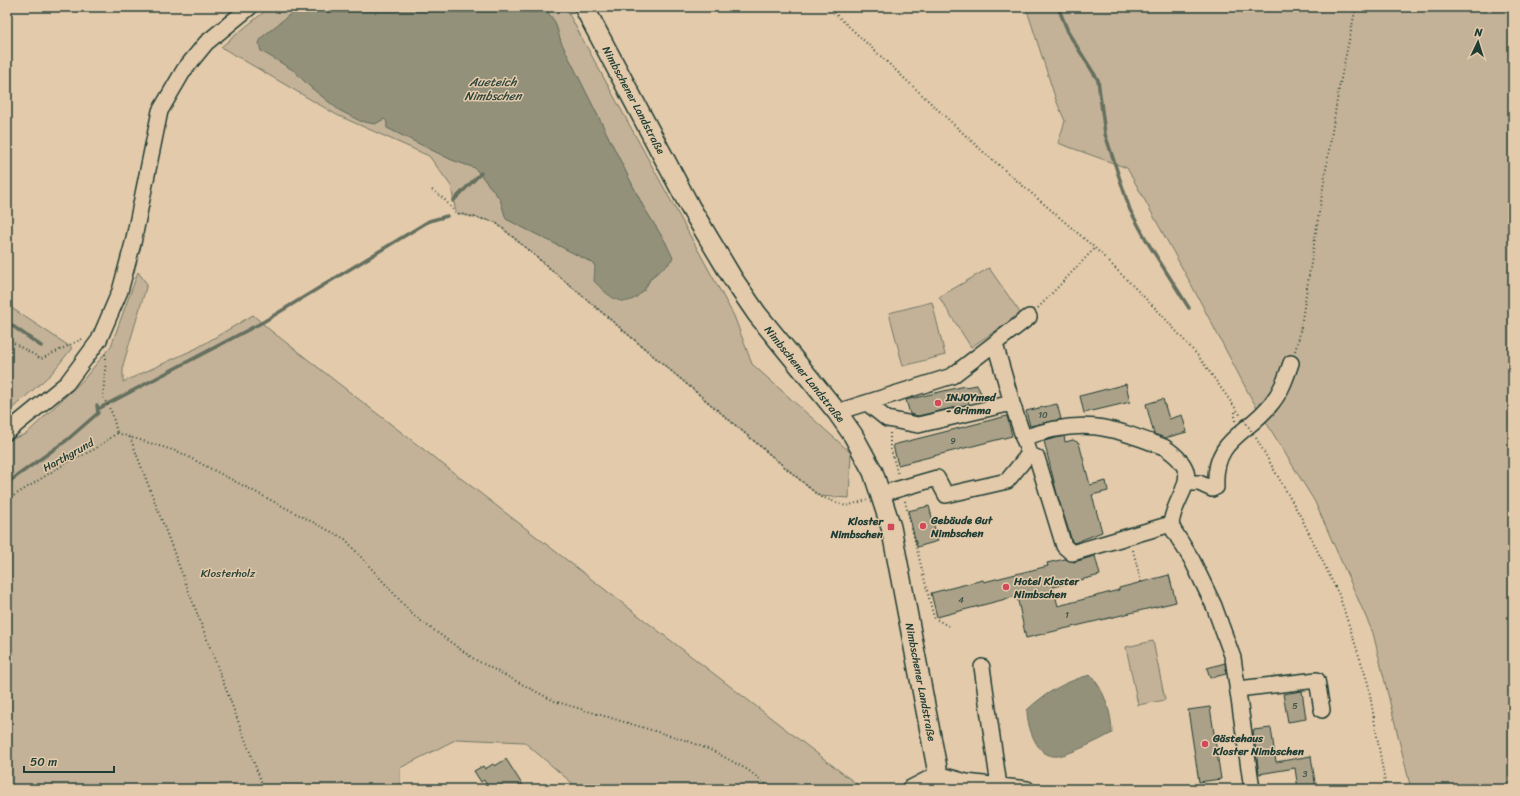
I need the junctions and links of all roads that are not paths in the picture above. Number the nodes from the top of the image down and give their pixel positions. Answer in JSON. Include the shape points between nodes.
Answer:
{"nodes":[{"id":1,"x":250,"y":7,"type":"edge"},
{"id":2,"x":584,"y":7,"type":"edge"},
{"id":3,"x":1029,"y":318,"type":"road end"},
{"id":4,"x":996,"y":344,"type":"junction"},
{"id":5,"x":1291,"y":364,"type":"road end"},
{"id":6,"x":867,"y":403,"type":"junction"},
{"id":7,"x":1012,"y":403,"type":"junction"},
{"id":8,"x":838,"y":412,"type":"junction"},
{"id":9,"x":7,"y":432,"type":"edge"},
{"id":10,"x":1023,"y":438,"type":"junction"},
{"id":11,"x":1029,"y":454,"type":"junction"},
{"id":12,"x":1187,"y":483,"type":"junction"},
{"id":13,"x":881,"y":494,"type":"junction"},
{"id":14,"x":1172,"y":524,"type":"junction"},
{"id":15,"x":982,"y":667,"type":"dead end"},
{"id":16,"x":1238,"y":689,"type":"junction"},
{"id":17,"x":1322,"y":710,"type":"dead end"},
{"id":18,"x":940,"y":782,"type":"edge"},
{"id":19,"x":999,"y":786,"type":"junction"},
{"id":20,"x":909,"y":789,"type":"edge"},
{"id":21,"x":1027,"y":789,"type":"edge"},
{"id":22,"x":1252,"y":789,"type":"edge"}],
"edges":[{"from":1,"to":9,"type":"street","via":[[206,43],[184,70],[160,111],[133,244],[120,291],[98,340],[67,383]]},
{"from":2,"to":8,"type":"main road","name":"Nimbschener Landstraße","via":[[690,207],[733,279],[757,314]]},
{"from":3,"to":4,"type":"street"},
{"from":4,"to":6,"type":"street","via":[[952,376]]},
{"from":4,"to":7,"type":"street"},
{"from":5,"to":12,"type":"street","via":[[1284,384],[1271,405],[1225,448],[1218,462],[1216,487]]},
{"from":6,"to":7,"type":"street","via":[[887,419],[918,425]]},
{"from":6,"to":8,"type":"street"},
{"from":7,"to":10,"type":"street"},
{"from":8,"to":13,"type":"main road","name":"Nimbschener Landstraße","via":[[860,447]]},
{"from":10,"to":11,"type":"street"},
{"from":10,"to":12,"type":"street","via":[[1057,427],[1102,426],[1164,447],[1173,453],[1185,471]]},
{"from":11,"to":13,"type":"street","via":[[1007,481],[946,495],[937,478]]},
{"from":11,"to":14,"type":"street","via":[[1037,458],[1064,546],[1072,553]]},
{"from":12,"to":14,"type":"street","via":[[1173,513]]},
{"from":13,"to":18,"type":"main road","name":"Nimbschener Landstraße","via":[[892,527]]},
{"from":14,"to":16,"type":"street","via":[[1214,606],[1233,658]]},
{"from":15,"to":19,"type":"street"},
{"from":16,"to":17,"type":"street","via":[[1317,680]]},
{"from":16,"to":22,"type":"street"},
{"from":18,"to":19,"type":"street"},
{"from":18,"to":20,"type":"street"},
{"from":19,"to":21,"type":"street"}]}
